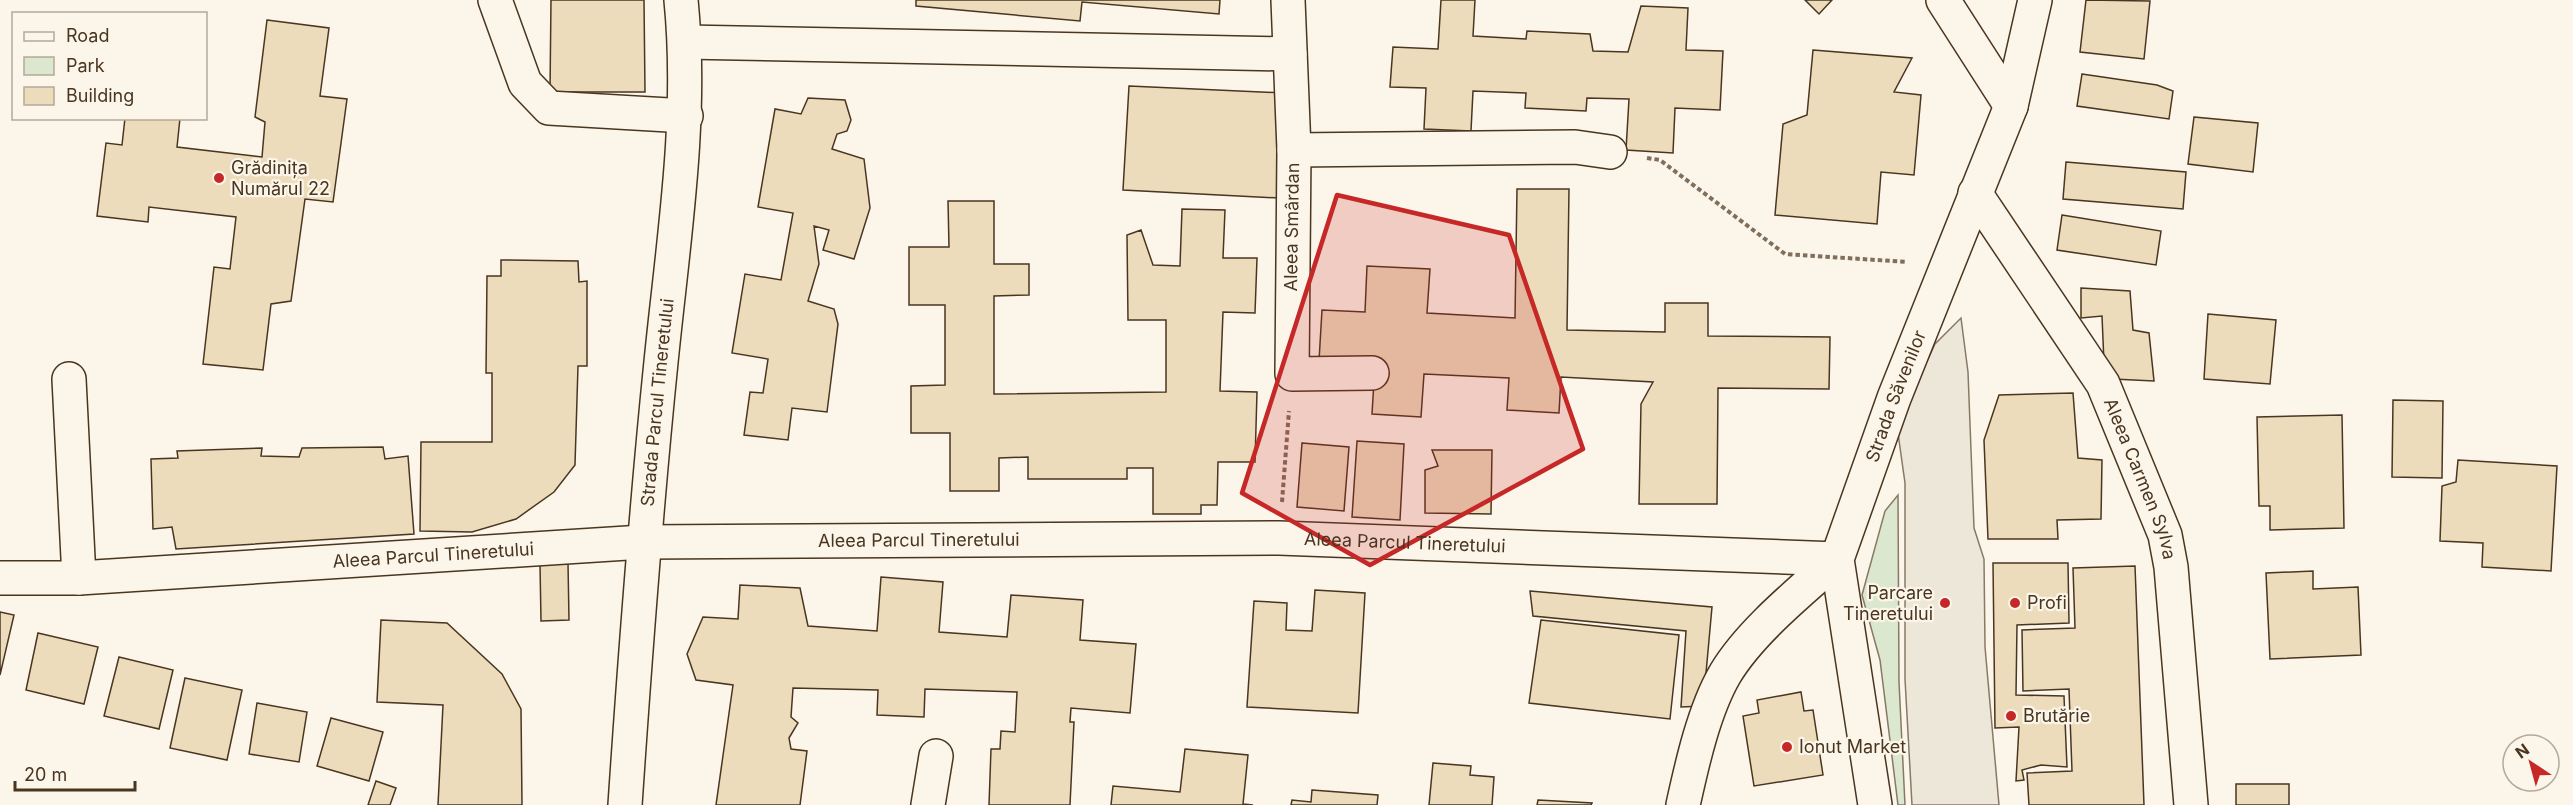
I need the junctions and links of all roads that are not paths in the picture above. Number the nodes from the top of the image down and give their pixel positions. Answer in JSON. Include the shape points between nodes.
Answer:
{"nodes":[{"id":1,"x":495,"y":0,"type":"edge"},
{"id":2,"x":681,"y":0,"type":"edge"},
{"id":3,"x":1288,"y":0,"type":"edge"},
{"id":4,"x":1943,"y":0,"type":"edge"},
{"id":5,"x":2035,"y":0,"type":"edge"},
{"id":6,"x":685,"y":42,"type":"junction"},
{"id":7,"x":1290,"y":54,"type":"junction"},
{"id":8,"x":2011,"y":106,"type":"junction"},
{"id":9,"x":686,"y":116,"type":"junction"},
{"id":10,"x":1294,"y":150,"type":"junction"},
{"id":11,"x":1610,"y":152,"type":"road end"},
{"id":12,"x":1975,"y":193,"type":"junction"},
{"id":13,"x":1372,"y":373,"type":"dead end"},
{"id":14,"x":69,"y":379,"type":"dead end"},
{"id":15,"x":643,"y":542,"type":"junction"},
{"id":16,"x":1837,"y":558,"type":"junction"},
{"id":17,"x":0,"y":578,"type":"edge"},
{"id":18,"x":80,"y":578,"type":"junction"},
{"id":19,"x":936,"y":756,"type":"dead end"},
{"id":20,"x":625,"y":805,"type":"edge"},
{"id":21,"x":928,"y":805,"type":"edge"},
{"id":22,"x":1683,"y":805,"type":"edge"},
{"id":23,"x":1875,"y":805,"type":"edge"},
{"id":24,"x":2190,"y":805,"type":"edge"}],
"edges":[{"from":1,"to":9,"type":"street","via":[[525,83],[549,108]]},
{"from":2,"to":6,"type":"street","name":"Strada Parcul Tineretului"},
{"from":3,"to":7,"type":"street","name":"Aleea Smârdan"},
{"from":4,"to":8,"type":"street"},
{"from":5,"to":8,"type":"street","name":"Strada Săvenilor"},
{"from":6,"to":7,"type":"street"},
{"from":6,"to":9,"type":"street","name":"Strada Parcul Tineretului"},
{"from":7,"to":10,"type":"street","name":"Aleea Smârdan"},
{"from":8,"to":12,"type":"street","name":"Strada Săvenilor"},
{"from":9,"to":15,"type":"street","name":"Strada Parcul Tineretului"},
{"from":10,"to":11,"type":"street","via":[[1575,147]]},
{"from":10,"to":13,"type":"street","name":"Aleea Smârdan","via":[[1292,374]]},
{"from":12,"to":16,"type":"street","name":"Strada Săvenilor","via":[[1894,398]]},
{"from":12,"to":24,"type":"street","name":"Aleea Carmen Sylva","via":[[2103,384],[2165,535],[2171,567]]},
{"from":14,"to":18,"type":"street"},
{"from":15,"to":16,"type":"street","name":"Aleea Parcul Tineretului","via":[[1279,538]]},
{"from":15,"to":18,"type":"street","name":"Aleea Parcul Tineretului"},
{"from":15,"to":20,"type":"street","name":"Strada Parcul Tineretului"},
{"from":16,"to":22,"type":"street","via":[[1769,620],[1725,674],[1696,746]]},
{"from":16,"to":23,"type":"street","name":"Strada Săvenilor"},
{"from":17,"to":18,"type":"street","name":"Aleea Parcul Tineretului"},
{"from":19,"to":21,"type":"street"}]}
